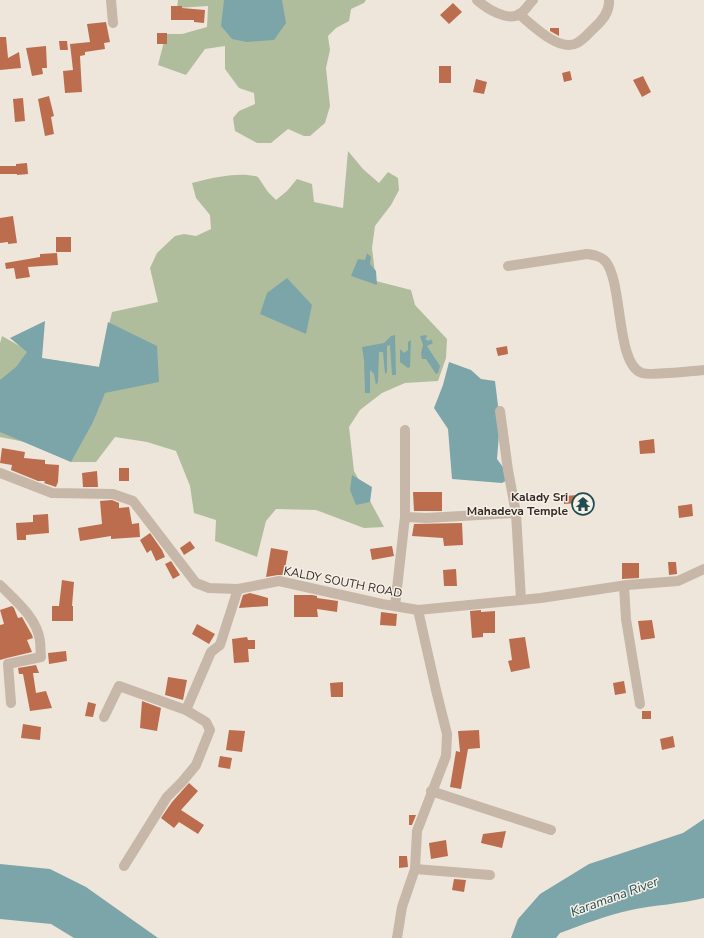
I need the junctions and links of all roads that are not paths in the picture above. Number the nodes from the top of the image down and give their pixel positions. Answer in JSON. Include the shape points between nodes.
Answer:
{"nodes":[{"id":1,"x":110,"y":0,"type":"edge"},
{"id":2,"x":477,"y":0,"type":"edge"},
{"id":3,"x":533,"y":0,"type":"edge"},
{"id":4,"x":609,"y":0,"type":"edge"},
{"id":5,"x":519,"y":14,"type":"junction"},
{"id":6,"x":113,"y":23,"type":"dead end"},
{"id":7,"x":508,"y":266,"type":"dead end"},
{"id":8,"x":704,"y":370,"type":"edge"},
{"id":9,"x":500,"y":412,"type":"dead end"},
{"id":10,"x":404,"y":430,"type":"dead end"},
{"id":11,"x":0,"y":473,"type":"edge"},
{"id":12,"x":516,"y":513,"type":"junction"},
{"id":13,"x":405,"y":517,"type":"junction"},
{"id":14,"x":704,"y":570,"type":"edge"},
{"id":15,"x":0,"y":585,"type":"edge"},
{"id":16,"x":624,"y":586,"type":"junction"},
{"id":17,"x":238,"y":589,"type":"junction"},
{"id":18,"x":521,"y":600,"type":"junction"},
{"id":19,"x":395,"y":606,"type":"junction"},
{"id":20,"x":418,"y":610,"type":"junction"},
{"id":21,"x":10,"y":703,"type":"dead end"},
{"id":22,"x":640,"y":704,"type":"dead end"},
{"id":23,"x":186,"y":710,"type":"junction"},
{"id":24,"x":104,"y":717,"type":"dead end"},
{"id":25,"x":431,"y":791,"type":"junction"},
{"id":26,"x":551,"y":830,"type":"dead end"},
{"id":27,"x":124,"y":866,"type":"dead end"},
{"id":28,"x":416,"y":869,"type":"junction"},
{"id":29,"x":490,"y":875,"type":"dead end"},
{"id":30,"x":397,"y":938,"type":"edge"}],
"edges":[{"from":1,"to":6,"type":"street"},
{"from":2,"to":5,"type":"street","via":[[500,14]]},
{"from":3,"to":5,"type":"street"},
{"from":4,"to":5,"type":"street","via":[[605,16],[598,25],[576,44],[566,46],[543,34]]},
{"from":7,"to":8,"type":"street","via":[[587,254],[599,256],[606,262],[613,278],[625,346],[630,362],[637,371],[654,374]]},
{"from":9,"to":12,"type":"street"},
{"from":10,"to":13,"type":"street"},
{"from":11,"to":17,"type":"street","name":"KALDY SOUTH ROAD","via":[[52,492],[113,494],[133,501],[196,583],[209,588]]},
{"from":12,"to":13,"type":"street"},
{"from":12,"to":18,"type":"street"},
{"from":13,"to":19,"type":"street"},
{"from":14,"to":16,"type":"street","name":"KALDY SOUTH ROAD","via":[[678,581]]},
{"from":15,"to":21,"type":"street","via":[[27,612],[40,641],[41,657],[8,664]]},
{"from":16,"to":18,"type":"street","name":"KALDY SOUTH ROAD"},
{"from":16,"to":22,"type":"street","via":[[626,619]]},
{"from":17,"to":19,"type":"street","name":"KALDY SOUTH ROAD","via":[[279,581]]},
{"from":17,"to":23,"type":"street","via":[[220,645],[211,652]]},
{"from":18,"to":20,"type":"street","name":"KALDY SOUTH ROAD"},
{"from":19,"to":20,"type":"street","name":"KALDY SOUTH ROAD"},
{"from":20,"to":25,"type":"street","via":[[447,734],[446,756]]},
{"from":23,"to":24,"type":"street","via":[[119,686]]},
{"from":23,"to":27,"type":"street","via":[[206,722],[210,730],[203,749],[196,765],[167,797]]},
{"from":25,"to":26,"type":"street"},
{"from":25,"to":28,"type":"street","via":[[417,831]]},
{"from":28,"to":29,"type":"street"},
{"from":28,"to":30,"type":"street","via":[[402,907]]}]}
